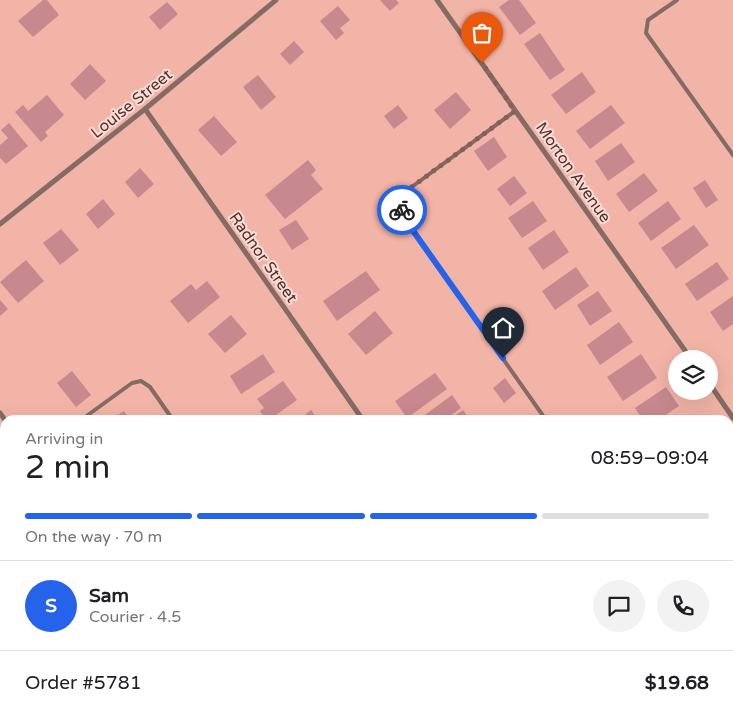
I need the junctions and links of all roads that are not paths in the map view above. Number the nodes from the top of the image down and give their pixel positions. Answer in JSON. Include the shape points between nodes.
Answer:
{"nodes":[{"id":1,"x":276,"y":0,"type":"edge"},
{"id":2,"x":437,"y":0,"type":"edge"},
{"id":3,"x":677,"y":0,"type":"edge"},
{"id":4,"x":144,"y":109,"type":"junction"},
{"id":5,"x":515,"y":111,"type":"junction"},
{"id":6,"x":733,"y":155,"type":"edge"},
{"id":7,"x":0,"y":224,"type":"edge"},
{"id":8,"x":685,"y":350,"type":"edge"},
{"id":9,"x":718,"y":396,"type":"edge"},
{"id":10,"x":88,"y":415,"type":"edge"},
{"id":11,"x":170,"y":415,"type":"edge"},
{"id":12,"x":359,"y":415,"type":"edge"},
{"id":13,"x":542,"y":415,"type":"edge"},
{"id":14,"x":731,"y":415,"type":"edge"}],
"edges":[{"from":1,"to":4,"type":"street","name":"Louise Street"},
{"from":2,"to":5,"type":"street","name":"Morton Avenue"},
{"from":3,"to":6,"type":"lane","via":[[648,20],[646,33]]},
{"from":4,"to":7,"type":"street","name":"Louise Street"},
{"from":4,"to":12,"type":"street","name":"Radnor Street"},
{"from":5,"to":8,"type":"street","name":"Morton Avenue"},
{"from":5,"to":13,"type":"lane","via":[[409,189],[402,198],[401,208],[404,218]]},
{"from":9,"to":14,"type":"street"},
{"from":10,"to":11,"type":"lane","via":[[132,383],[141,381],[150,387]]}]}
